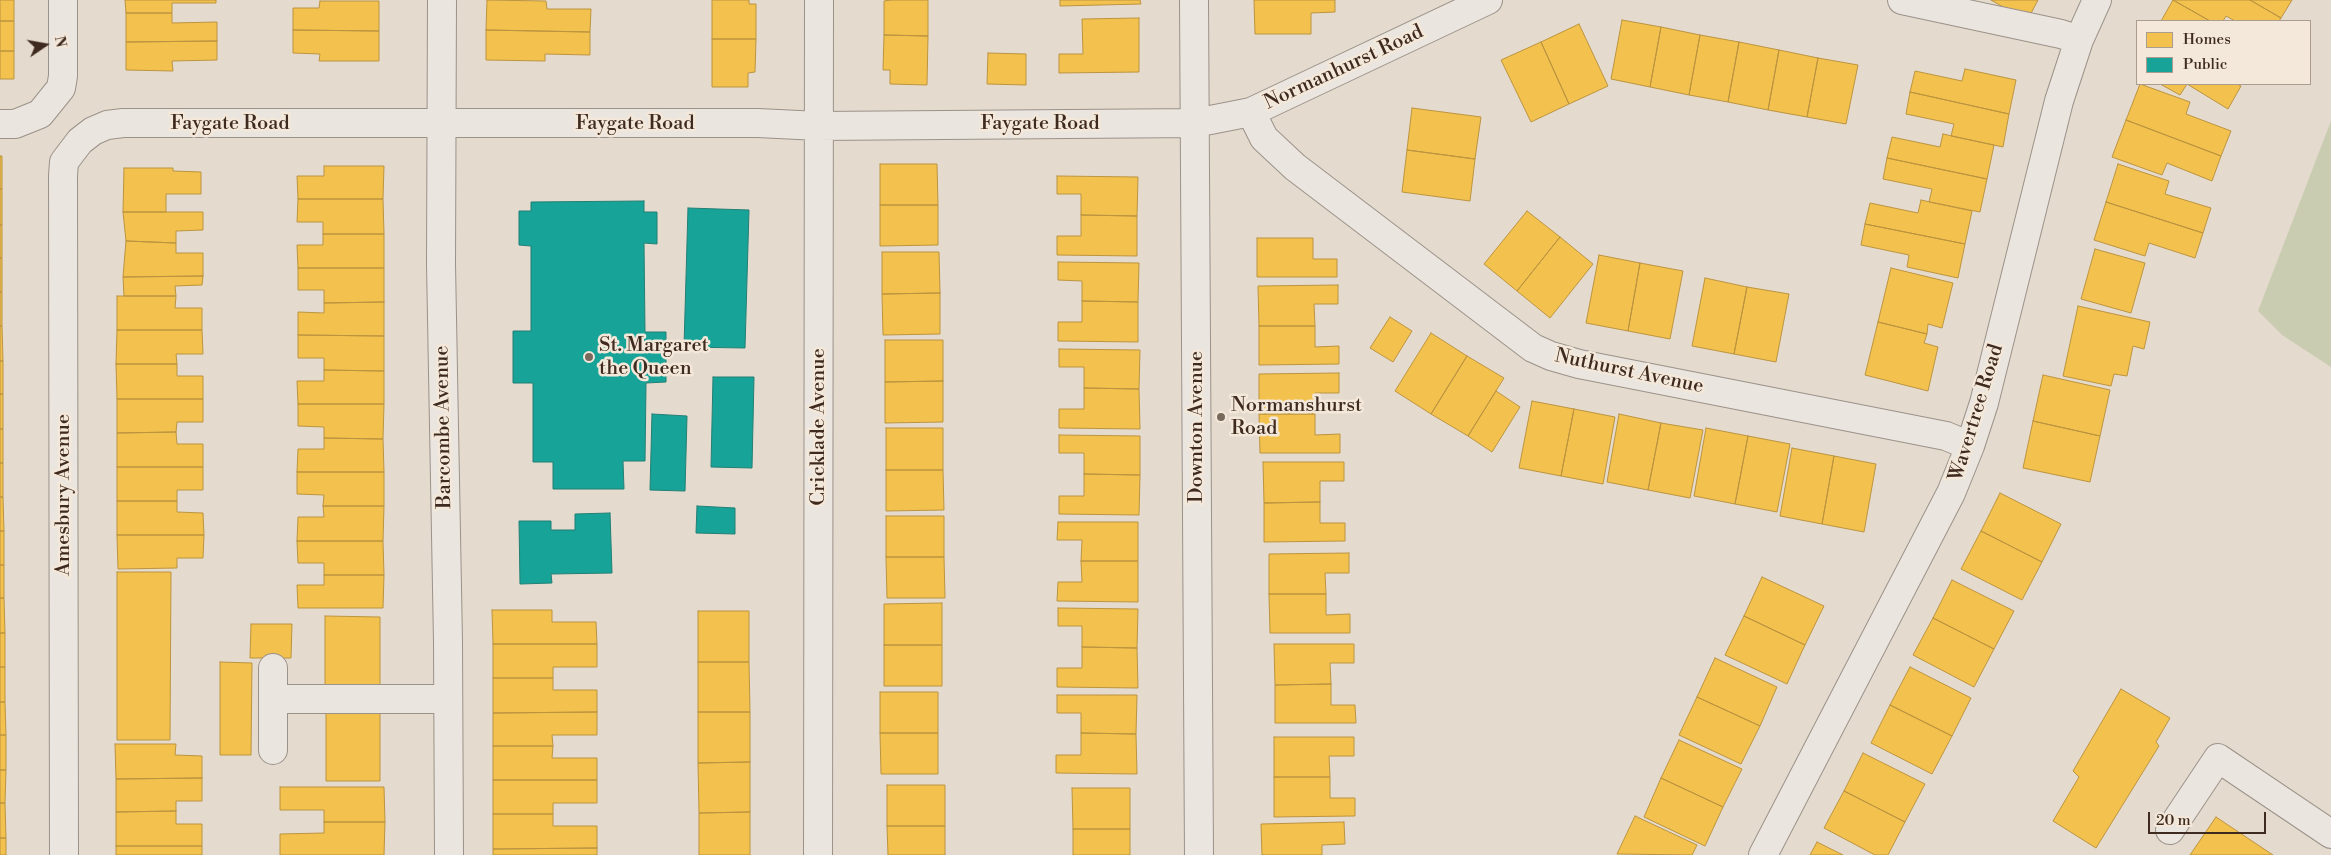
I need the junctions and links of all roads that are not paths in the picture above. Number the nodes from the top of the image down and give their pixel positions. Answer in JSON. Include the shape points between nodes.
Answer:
{"nodes":[{"id":1,"x":64,"y":0,"type":"edge"},
{"id":2,"x":442,"y":0,"type":"edge"},
{"id":3,"x":818,"y":0,"type":"edge"},
{"id":4,"x":1194,"y":0,"type":"edge"},
{"id":5,"x":1488,"y":0,"type":"edge"},
{"id":6,"x":1902,"y":0,"type":"edge"},
{"id":7,"x":2098,"y":0,"type":"edge"},
{"id":8,"x":2080,"y":40,"type":"junction"},
{"id":9,"x":1251,"y":112,"type":"junction"},
{"id":10,"x":1195,"y":123,"type":"junction"},
{"id":11,"x":0,"y":124,"type":"edge"},
{"id":12,"x":441,"y":124,"type":"junction"},
{"id":13,"x":819,"y":126,"type":"junction"},
{"id":14,"x":80,"y":141,"type":"joint"},
{"id":15,"x":1970,"y":446,"type":"junction"},
{"id":16,"x":273,"y":668,"type":"dead end"},
{"id":17,"x":448,"y":699,"type":"junction"},
{"id":18,"x":273,"y":700,"type":"junction"},
{"id":19,"x":273,"y":750,"type":"dead end"},
{"id":20,"x":2170,"y":830,"type":"dead end"},
{"id":21,"x":2331,"y":834,"type":"edge"},
{"id":22,"x":64,"y":855,"type":"edge"},
{"id":23,"x":449,"y":855,"type":"edge"},
{"id":24,"x":818,"y":855,"type":"edge"},
{"id":25,"x":1199,"y":855,"type":"edge"},
{"id":26,"x":1763,"y":855,"type":"edge"}],
"edges":[{"from":1,"to":11,"type":"street","via":[[61,88],[40,114],[25,121]]},
{"from":2,"to":12,"type":"street","name":"Barcombe Avenue"},
{"from":3,"to":13,"type":"street","name":"Cricklade Avenue"},
{"from":4,"to":10,"type":"street","name":"Downton Avenue"},
{"from":5,"to":9,"type":"street","name":"Normanhurst Road"},
{"from":6,"to":8,"type":"street"},
{"from":7,"to":8,"type":"street","name":"Wavertree Road"},
{"from":8,"to":15,"type":"street","name":"Wavertree Road","via":[[2059,101],[1984,403]]},
{"from":9,"to":10,"type":"street","name":"Normanhurst Road"},
{"from":9,"to":15,"type":"street","name":"Nuthurst Avenue","via":[[1264,138],[1295,167],[1533,348],[1579,364],[1946,436]]},
{"from":10,"to":13,"type":"street","name":"Faygate Road"},
{"from":10,"to":25,"type":"street","name":"Downton Avenue"},
{"from":12,"to":13,"type":"street","name":"Faygate Road","via":[[758,123]]},
{"from":12,"to":14,"type":"street","name":"Faygate Road","via":[[123,123],[100,127]]},
{"from":12,"to":17,"type":"street","name":"Barcombe Avenue"},
{"from":13,"to":24,"type":"street","name":"Cricklade Avenue"},
{"from":14,"to":22,"type":"street","name":"Amesbury Avenue","via":[[64,162],[63,176]]},
{"from":15,"to":26,"type":"street","name":"Wavertree Road","via":[[1951,493]]},
{"from":16,"to":18,"type":"street"},
{"from":17,"to":18,"type":"street"},
{"from":17,"to":23,"type":"street","name":"Barcombe Avenue"},
{"from":18,"to":19,"type":"street"},
{"from":20,"to":21,"type":"street","via":[[2218,758]]}]}
